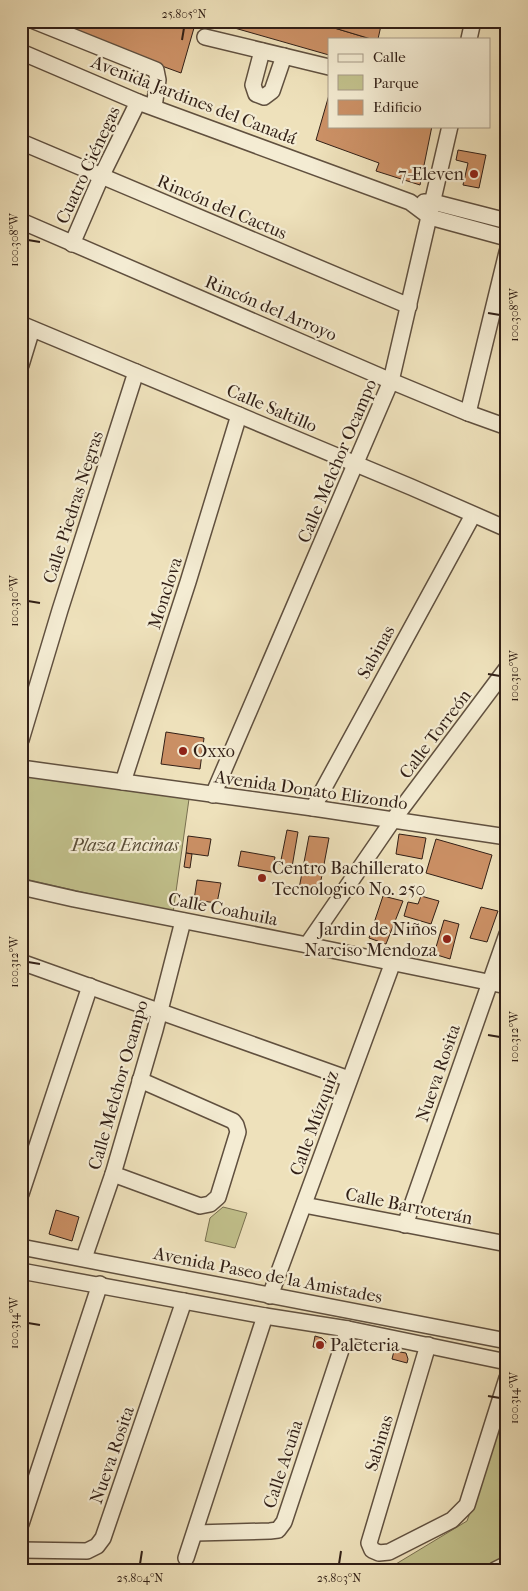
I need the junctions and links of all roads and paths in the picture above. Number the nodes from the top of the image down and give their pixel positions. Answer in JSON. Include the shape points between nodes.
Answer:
{"nodes":[{"id":1,"x":34,"y":21,"type":"edge"},
{"id":2,"x":473,"y":21,"type":"edge"},
{"id":3,"x":205,"y":37,"type":"dead end"},
{"id":4,"x":469,"y":38,"type":"edge"},
{"id":5,"x":262,"y":51,"type":"junction"},
{"id":6,"x":21,"y":52,"type":"edge"},
{"id":7,"x":284,"y":56,"type":"junction"},
{"id":8,"x":328,"y":67,"type":"edge"},
{"id":9,"x":138,"y":102,"type":"junction"},
{"id":10,"x":154,"y":107,"type":"junction"},
{"id":11,"x":450,"y":128,"type":"edge"},
{"id":12,"x":21,"y":142,"type":"edge"},
{"id":13,"x":101,"y":177,"type":"junction"},
{"id":14,"x":432,"y":210,"type":"junction"},
{"id":15,"x":21,"y":221,"type":"edge"},
{"id":16,"x":507,"y":221,"type":"edge"},
{"id":17,"x":507,"y":238,"type":"edge"},
{"id":18,"x":72,"y":244,"type":"junction"},
{"id":19,"x":507,"y":252,"type":"edge"},
{"id":20,"x":409,"y":306,"type":"junction"},
{"id":21,"x":27,"y":327,"type":"edge"},
{"id":22,"x":21,"y":365,"type":"edge"},
{"id":23,"x":136,"y":372,"type":"junction"},
{"id":24,"x":391,"y":381,"type":"junction"},
{"id":25,"x":468,"y":413,"type":"junction"},
{"id":26,"x":239,"y":415,"type":"junction"},
{"id":27,"x":507,"y":427,"type":"edge"},
{"id":28,"x":356,"y":465,"type":"junction"},
{"id":29,"x":473,"y":514,"type":"junction"},
{"id":30,"x":507,"y":529,"type":"edge"},
{"id":31,"x":507,"y":668,"type":"edge"},
{"id":32,"x":21,"y":740,"type":"edge"},
{"id":33,"x":21,"y":768,"type":"edge"},
{"id":34,"x":123,"y":782,"type":"junction"},
{"id":35,"x":213,"y":795,"type":"junction"},
{"id":36,"x":313,"y":808,"type":"junction"},
{"id":37,"x":393,"y":820,"type":"junction"},
{"id":38,"x":507,"y":837,"type":"edge"},
{"id":39,"x":21,"y":887,"type":"edge"},
{"id":40,"x":184,"y":921,"type":"junction"},
{"id":41,"x":507,"y":934,"type":"edge"},
{"id":42,"x":307,"y":945,"type":"junction"},
{"id":43,"x":21,"y":962,"type":"edge"},
{"id":44,"x":393,"y":962,"type":"junction"},
{"id":45,"x":489,"y":982,"type":"junction"},
{"id":46,"x":90,"y":986,"type":"junction"},
{"id":47,"x":507,"y":986,"type":"edge"},
{"id":48,"x":160,"y":1012,"type":"junction"},
{"id":49,"x":349,"y":1079,"type":"junction"},
{"id":50,"x":140,"y":1080,"type":"junction"},
{"id":51,"x":112,"y":1174,"type":"junction"},
{"id":52,"x":21,"y":1194,"type":"edge"},
{"id":53,"x":304,"y":1205,"type":"junction"},
{"id":54,"x":405,"y":1225,"type":"junction"},
{"id":55,"x":507,"y":1244,"type":"edge"},
{"id":56,"x":21,"y":1247,"type":"edge"},
{"id":57,"x":84,"y":1258,"type":"junction"},
{"id":58,"x":21,"y":1271,"type":"edge"},
{"id":59,"x":155,"y":1272,"type":"junction"},
{"id":60,"x":100,"y":1284,"type":"junction"},
{"id":61,"x":148,"y":1293,"type":"junction"},
{"id":62,"x":270,"y":1296,"type":"junction"},
{"id":63,"x":184,"y":1301,"type":"junction"},
{"id":64,"x":303,"y":1302,"type":"junction"},
{"id":65,"x":265,"y":1316,"type":"junction"},
{"id":66,"x":301,"y":1322,"type":"junction"},
{"id":67,"x":348,"y":1329,"type":"junction"},
{"id":68,"x":456,"y":1331,"type":"junction"},
{"id":69,"x":507,"y":1341,"type":"edge"},
{"id":70,"x":428,"y":1345,"type":"junction"},
{"id":71,"x":454,"y":1350,"type":"junction"},
{"id":72,"x":507,"y":1362,"type":"edge"},
{"id":73,"x":507,"y":1378,"type":"edge"},
{"id":74,"x":21,"y":1524,"type":"edge"},
{"id":75,"x":195,"y":1533,"type":"junction"},
{"id":76,"x":21,"y":1550,"type":"edge"},
{"id":77,"x":186,"y":1558,"type":"dead end"},
{"id":78,"x":507,"y":1564,"type":"edge"},
{"id":79,"x":496,"y":1570,"type":"edge"}],
"edges":[{"from":1,"to":10,"type":"street","via":[[156,70],[158,80]]},
{"from":2,"to":4,"type":"street"},
{"from":3,"to":5,"type":"street"},
{"from":5,"to":7,"type":"street"},
{"from":5,"to":7,"type":"street","via":[[253,86],[260,96],[272,91]]},
{"from":6,"to":9,"type":"street","name":"Avenida Jardines del Canadá"},
{"from":7,"to":8,"type":"street"},
{"from":9,"to":10,"type":"street","name":"Avenida Jardines del Canadá"},
{"from":9,"to":13,"type":"street","name":"Cuatro Ciénegas"},
{"from":10,"to":14,"type":"street","name":"Avenida Jardines del Canadá"},
{"from":11,"to":14,"type":"street","name":"Calle Melchor Ocampo"},
{"from":12,"to":13,"type":"street","name":"Rincón del Cactus"},
{"from":13,"to":18,"type":"street","name":"Cuatro Ciénegas"},
{"from":13,"to":20,"type":"street","name":"Rincón del Cactus"},
{"from":14,"to":16,"type":"street","name":"Avenida Jardines del Canadá"},
{"from":14,"to":17,"type":"street","name":"Avenida Jardines del Canadá"},
{"from":14,"to":20,"type":"street","name":"Calle Melchor Ocampo"},
{"from":15,"to":18,"type":"street","name":"Rincón del Arroyo"},
{"from":18,"to":24,"type":"street","name":"Rincón del Arroyo"},
{"from":19,"to":25,"type":"street"},
{"from":20,"to":24,"type":"street","name":"Calle Melchor Ocampo"},
{"from":21,"to":22,"type":"street"},
{"from":21,"to":23,"type":"street","name":"Calle Saltillo"},
{"from":23,"to":26,"type":"street","name":"Calle Saltillo"},
{"from":23,"to":32,"type":"street","name":"Calle Piedras Negras"},
{"from":24,"to":25,"type":"street","name":"Rincón del Arroyo"},
{"from":24,"to":28,"type":"street","name":"Calle Melchor Ocampo"},
{"from":25,"to":27,"type":"street","name":"Rincón del Arroyo"},
{"from":26,"to":28,"type":"street","name":"Calle Saltillo"},
{"from":26,"to":34,"type":"street","name":"Monclova"},
{"from":28,"to":29,"type":"street","name":"Calle Saltillo"},
{"from":28,"to":35,"type":"street","name":"Calle Melchor Ocampo"},
{"from":29,"to":30,"type":"street","name":"Calle Saltillo"},
{"from":29,"to":36,"type":"street","name":"Sabinas"},
{"from":31,"to":37,"type":"street","name":"Calle Torreón"},
{"from":33,"to":34,"type":"street","name":"Avenida Donato Elizondo"},
{"from":34,"to":35,"type":"street","name":"Avenida Donato Elizondo"},
{"from":35,"to":36,"type":"street","name":"Avenida Donato Elizondo"},
{"from":36,"to":37,"type":"street","name":"Avenida Donato Elizondo"},
{"from":37,"to":38,"type":"street","name":"Avenida Donato Elizondo"},
{"from":37,"to":42,"type":"street","name":"Calle Torreón"},
{"from":39,"to":40,"type":"street","name":"Calle Coahuila"},
{"from":40,"to":42,"type":"street","name":"Calle Coahuila"},
{"from":40,"to":48,"type":"street","name":"Calle Melchor Ocampo"},
{"from":41,"to":45,"type":"street","name":"Nueva Rosita"},
{"from":42,"to":44,"type":"street","name":"Calle Coahuila"},
{"from":43,"to":46,"type":"street"},
{"from":44,"to":45,"type":"street","name":"Calle Coahuila"},
{"from":44,"to":49,"type":"street","name":"Calle Múzquiz"},
{"from":45,"to":47,"type":"street","name":"Calle Coahuila"},
{"from":45,"to":54,"type":"street","name":"Nueva Rosita"},
{"from":46,"to":48,"type":"street"},
{"from":46,"to":52,"type":"street"},
{"from":48,"to":49,"type":"street"},
{"from":48,"to":50,"type":"street","name":"Calle Melchor Ocampo"},
{"from":49,"to":53,"type":"street","name":"Calle Múzquiz"},
{"from":50,"to":51,"type":"street","name":"Calle Melchor Ocampo"},
{"from":50,"to":51,"type":"street","via":[[233,1120],[238,1132],[218,1197],[210,1204],[200,1206]]},
{"from":51,"to":57,"type":"street","name":"Calle Melchor Ocampo"},
{"from":53,"to":54,"type":"street","name":"Calle Barroterán"},
{"from":53,"to":62,"type":"street","name":"Calle Múzquiz"},
{"from":54,"to":55,"type":"street","name":"Calle Barroterán"},
{"from":56,"to":57,"type":"street","name":"Avenida Paseo de la Amistades"},
{"from":57,"to":59,"type":"street","name":"Avenida Paseo de la Amistades"},
{"from":58,"to":60,"type":"street"},
{"from":59,"to":61,"type":"street"},
{"from":59,"to":62,"type":"street","name":"Avenida Paseo de la Amistades"},
{"from":60,"to":61,"type":"street"},
{"from":60,"to":74,"type":"street"},
{"from":61,"to":63,"type":"street"},
{"from":62,"to":64,"type":"street","name":"Avenida Paseo de la Amistades"},
{"from":63,"to":65,"type":"street"},
{"from":63,"to":76,"type":"street","name":"Nueva Rosita","via":[[103,1538],[87,1551]]},
{"from":64,"to":66,"type":"street"},
{"from":64,"to":68,"type":"street","name":"Avenida Paseo de la Amistades"},
{"from":65,"to":66,"type":"street"},
{"from":65,"to":75,"type":"street"},
{"from":66,"to":67,"type":"street"},
{"from":67,"to":70,"type":"street"},
{"from":67,"to":75,"type":"street","name":"Calle Acuña","via":[[284,1522],[278,1530],[270,1532]]},
{"from":68,"to":69,"type":"street","name":"Avenida Paseo de la Amistades"},
{"from":68,"to":71,"type":"street"},
{"from":70,"to":71,"type":"street"},
{"from":70,"to":73,"type":"street","name":"Sabinas","via":[[369,1543],[372,1550],[389,1552],[452,1520],[467,1505]]},
{"from":71,"to":72,"type":"street"},
{"from":75,"to":77,"type":"street"},
{"from":78,"to":79,"type":"street"}]}
